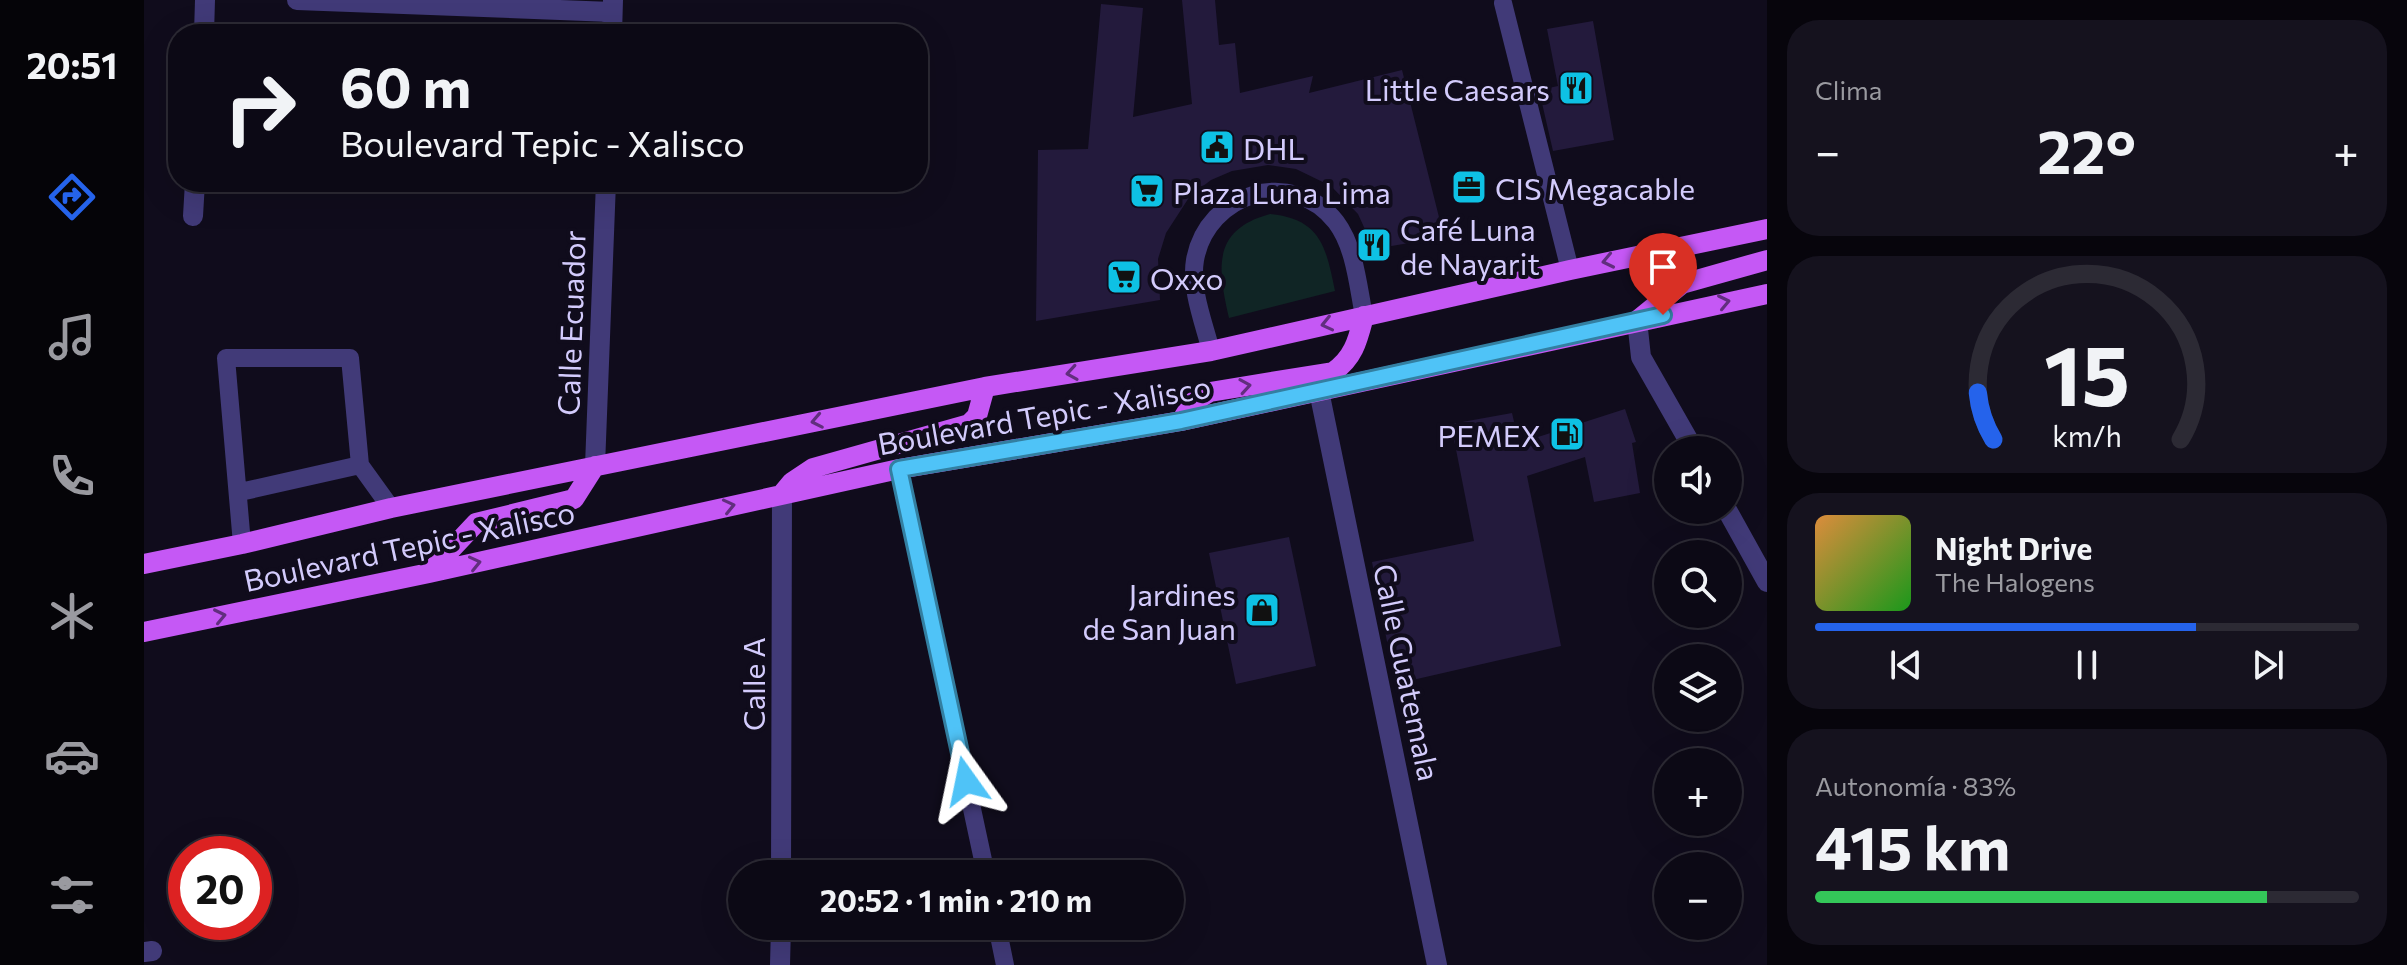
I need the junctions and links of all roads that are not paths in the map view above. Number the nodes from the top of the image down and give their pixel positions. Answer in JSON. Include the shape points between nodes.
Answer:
{"nodes":[{"id":1,"x":205,"y":0,"type":"edge"},
{"id":2,"x":297,"y":0,"type":"edge"},
{"id":3,"x":1503,"y":3,"type":"dead end"},
{"id":4,"x":612,"y":6,"type":"edge"},
{"id":5,"x":204,"y":24,"type":"edge"},
{"id":6,"x":194,"y":192,"type":"edge"},
{"id":7,"x":606,"y":192,"type":"edge"},
{"id":8,"x":193,"y":216,"type":"dead end"},
{"id":9,"x":1767,"y":229,"type":"edge"},
{"id":10,"x":1767,"y":260,"type":"edge"},
{"id":11,"x":1570,"y":270,"type":"junction"},
{"id":12,"x":1767,"y":294,"type":"edge"},
{"id":13,"x":1364,"y":316,"type":"junction"},
{"id":14,"x":1637,"y":320,"type":"junction"},
{"id":15,"x":1211,"y":351,"type":"junction"},
{"id":16,"x":985,"y":387,"type":"junction"},
{"id":17,"x":1319,"y":391,"type":"junction"},
{"id":18,"x":1181,"y":421,"type":"junction"},
{"id":19,"x":1686,"y":436,"type":"edge"},
{"id":20,"x":360,"y":465,"type":"junction"},
{"id":21,"x":595,"y":466,"type":"junction"},
{"id":22,"x":899,"y":469,"type":"junction"},
{"id":23,"x":240,"y":492,"type":"junction"},
{"id":24,"x":782,"y":494,"type":"junction"},
{"id":25,"x":391,"y":508,"type":"junction"},
{"id":26,"x":1735,"y":524,"type":"edge"},
{"id":27,"x":242,"y":544,"type":"junction"},
{"id":28,"x":144,"y":564,"type":"edge"},
{"id":29,"x":429,"y":573,"type":"junction"},
{"id":30,"x":1767,"y":582,"type":"edge"},
{"id":31,"x":144,"y":632,"type":"edge"},
{"id":32,"x":781,"y":860,"type":"edge"},
{"id":33,"x":983,"y":860,"type":"edge"},
{"id":34,"x":781,"y":940,"type":"edge"},
{"id":35,"x":1000,"y":940,"type":"edge"},
{"id":36,"x":780,"y":965,"type":"edge"},
{"id":37,"x":1005,"y":965,"type":"edge"},
{"id":38,"x":1437,"y":965,"type":"edge"}],
"edges":[{"from":1,"to":5,"type":"street"},
{"from":2,"to":4,"type":"street"},
{"from":3,"to":11,"type":"lane"},
{"from":6,"to":8,"type":"street"},
{"from":7,"to":21,"type":"street","name":"Calle Ecuador"},
{"from":9,"to":11,"type":"main road","name":"Boulevard Tepic - Xalisco","one_way":true},
{"from":10,"to":14,"type":"main road","via":[[1682,284]]},
{"from":11,"to":13,"type":"main road","name":"Boulevard Tepic - Xalisco"},
{"from":14,"to":12,"type":"main road","name":"Boulevard Tepic - Xalisco","one_way":true},
{"from":13,"to":15,"type":"main road","name":"Boulevard Tepic - Xalisco","one_way":true},
{"from":13,"to":15,"type":"lane","via":[[1348,246],[1336,222],[1316,204],[1292,193],[1265,192],[1239,199],[1217,214],[1202,236],[1194,263],[1196,290]]},
{"from":18,"to":13,"type":"main road","one_way":true,"via":[[1193,402],[1210,392],[1333,372],[1355,347]]},
{"from":14,"to":17,"type":"main road","name":"Boulevard Tepic - Xalisco"},
{"from":14,"to":19,"type":"street","via":[[1641,357]]},
{"from":15,"to":16,"type":"main road","name":"Boulevard Tepic - Xalisco","one_way":true},
{"from":16,"to":21,"type":"main road","name":"Boulevard Tepic - Xalisco","one_way":true},
{"from":16,"to":24,"type":"main road","via":[[977,416],[969,424],[813,468]]},
{"from":17,"to":18,"type":"main road","name":"Boulevard Tepic - Xalisco"},
{"from":17,"to":38,"type":"street","name":"Calle Guatemala"},
{"from":18,"to":22,"type":"main road","name":"Boulevard Tepic - Xalisco"},
{"from":20,"to":23,"type":"lane"},
{"from":20,"to":23,"type":"lane","via":[[350,358],[226,358]]},
{"from":20,"to":25,"type":"lane"},
{"from":21,"to":25,"type":"main road","name":"Boulevard Tepic - Xalisco"},
{"from":21,"to":29,"type":"main road","via":[[574,499],[476,523]]},
{"from":22,"to":24,"type":"main road","name":"Boulevard Tepic - Xalisco"},
{"from":22,"to":33,"type":"lane"},
{"from":23,"to":27,"type":"lane"},
{"from":29,"to":24,"type":"main road","name":"Boulevard Tepic - Xalisco","one_way":true},
{"from":24,"to":32,"type":"street","name":"Calle A"},
{"from":25,"to":27,"type":"main road","name":"Boulevard Tepic - Xalisco"},
{"from":26,"to":30,"type":"street"},
{"from":27,"to":28,"type":"main road","name":"Boulevard Tepic - Xalisco"},
{"from":31,"to":29,"type":"main road","name":"Boulevard Tepic - Xalisco","one_way":true},
{"from":34,"to":36,"type":"street"},
{"from":35,"to":37,"type":"lane"}]}
